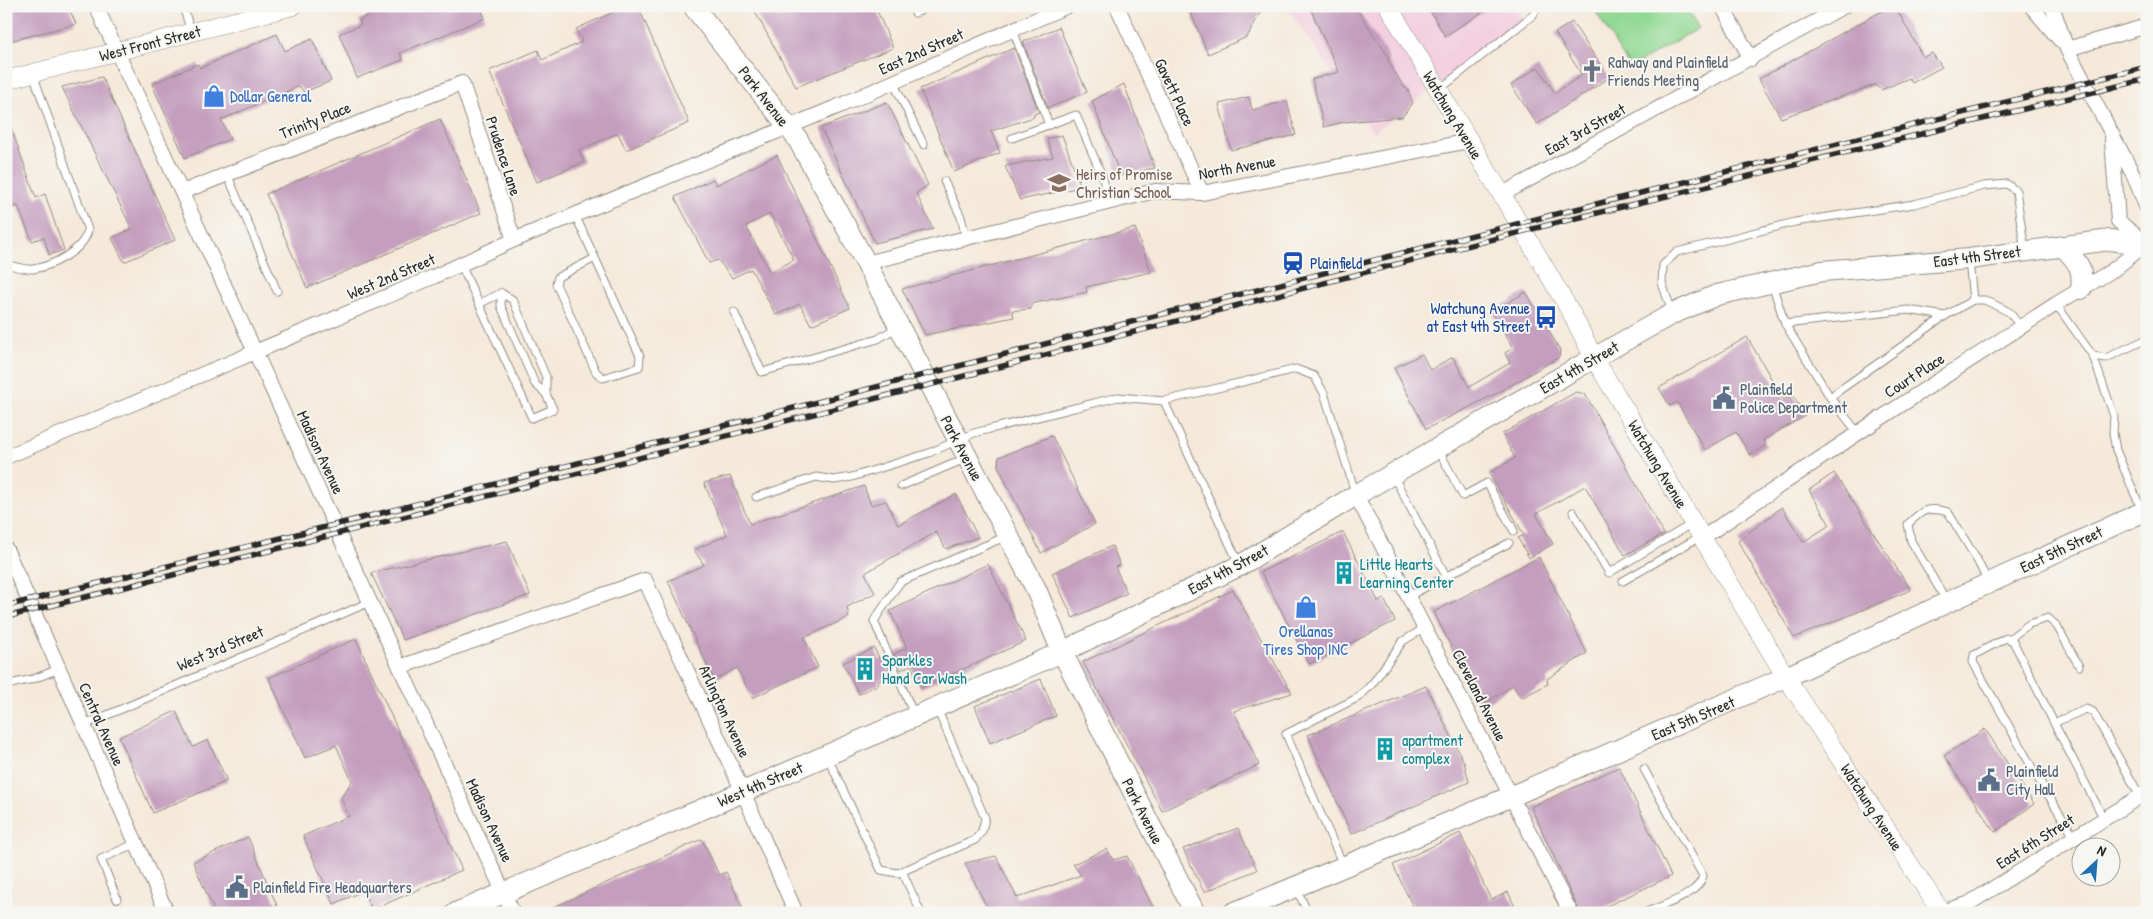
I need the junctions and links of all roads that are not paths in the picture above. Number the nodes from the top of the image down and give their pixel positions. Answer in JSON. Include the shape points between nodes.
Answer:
{"nodes":[{"id":1,"x":96,"y":6,"type":"edge"},
{"id":2,"x":183,"y":6,"type":"edge"},
{"id":3,"x":293,"y":6,"type":"edge"},
{"id":4,"x":693,"y":6,"type":"edge"},
{"id":5,"x":912,"y":6,"type":"edge"},
{"id":6,"x":930,"y":6,"type":"edge"},
{"id":7,"x":1067,"y":6,"type":"edge"},
{"id":8,"x":1117,"y":6,"type":"edge"},
{"id":9,"x":1388,"y":6,"type":"edge"},
{"id":10,"x":1538,"y":6,"type":"edge"},
{"id":11,"x":1722,"y":6,"type":"edge"},
{"id":12,"x":1844,"y":6,"type":"edge"},
{"id":13,"x":2031,"y":6,"type":"edge"},
{"id":14,"x":2052,"y":6,"type":"edge"},
{"id":15,"x":2147,"y":26,"type":"edge"},
{"id":16,"x":1013,"y":30,"type":"junction"},
{"id":17,"x":191,"y":33,"type":"junction"},
{"id":18,"x":2067,"y":49,"type":"junction"},
{"id":19,"x":118,"y":52,"type":"junction"},
{"id":20,"x":1751,"y":59,"type":"junction"},
{"id":21,"x":32,"y":74,"type":"junction"},
{"id":22,"x":6,"y":80,"type":"edge"},
{"id":23,"x":893,"y":82,"type":"junction"},
{"id":24,"x":462,"y":83,"type":"joint"},
{"id":25,"x":1438,"y":90,"type":"junction"},
{"id":26,"x":1049,"y":125,"type":"junction"},
{"id":27,"x":789,"y":127,"type":"junction"},
{"id":28,"x":2112,"y":134,"type":"junction"},
{"id":29,"x":1012,"y":138,"type":"dead end"},
{"id":30,"x":1469,"y":141,"type":"junction"},
{"id":31,"x":924,"y":145,"type":"dead end"},
{"id":32,"x":228,"y":174,"type":"junction"},
{"id":33,"x":944,"y":181,"type":"dead end"},
{"id":34,"x":182,"y":192,"type":"junction"},
{"id":35,"x":1202,"y":193,"type":"junction"},
{"id":36,"x":1501,"y":195,"type":"junction"},
{"id":37,"x":1108,"y":202,"type":"junction"},
{"id":38,"x":2147,"y":208,"type":"edge"},
{"id":39,"x":575,"y":215,"type":"junction"},
{"id":40,"x":966,"y":238,"type":"junction"},
{"id":41,"x":514,"y":240,"type":"junction"},
{"id":42,"x":2146,"y":242,"type":"edge"},
{"id":43,"x":2063,"y":246,"type":"junction"},
{"id":44,"x":2025,"y":251,"type":"junction"},
{"id":45,"x":595,"y":258,"type":"junction"},
{"id":46,"x":1969,"y":259,"type":"junction"},
{"id":47,"x":866,"y":263,"type":"junction"},
{"id":48,"x":6,"y":264,"type":"edge"},
{"id":49,"x":461,"y":265,"type":"junction"},
{"id":50,"x":1771,"y":281,"type":"junction"},
{"id":51,"x":2081,"y":289,"type":"junction"},
{"id":52,"x":277,"y":291,"type":"dead end"},
{"id":53,"x":502,"y":293,"type":"junction"},
{"id":54,"x":1973,"y":300,"type":"junction"},
{"id":55,"x":479,"y":304,"type":"junction"},
{"id":56,"x":2056,"y":304,"type":"junction"},
{"id":57,"x":734,"y":312,"type":"dead end"},
{"id":58,"x":1672,"y":314,"type":"junction"},
{"id":59,"x":1945,"y":316,"type":"junction"},
{"id":60,"x":1785,"y":324,"type":"junction"},
{"id":61,"x":898,"y":326,"type":"junction"},
{"id":62,"x":2021,"y":327,"type":"junction"},
{"id":63,"x":2147,"y":339,"type":"edge"},
{"id":64,"x":256,"y":353,"type":"junction"},
{"id":65,"x":2093,"y":356,"type":"junction"},
{"id":66,"x":1594,"y":358,"type":"junction"},
{"id":67,"x":546,"y":394,"type":"junction"},
{"id":68,"x":1830,"y":397,"type":"junction"},
{"id":69,"x":1164,"y":401,"type":"junction"},
{"id":70,"x":1858,"y":432,"type":"junction"},
{"id":71,"x":1437,"y":448,"type":"junction"},
{"id":72,"x":963,"y":450,"type":"junction"},
{"id":73,"x":6,"y":457,"type":"edge"},
{"id":74,"x":1392,"y":474,"type":"junction"},
{"id":75,"x":901,"y":486,"type":"dead end"},
{"id":76,"x":1356,"y":495,"type":"junction"},
{"id":77,"x":756,"y":497,"type":"dead end"},
{"id":78,"x":2144,"y":511,"type":"edge"},
{"id":79,"x":1573,"y":512,"type":"dead end"},
{"id":80,"x":1514,"y":531,"type":"dead end"},
{"id":81,"x":1699,"y":532,"type":"junction"},
{"id":82,"x":1008,"y":535,"type":"junction"},
{"id":83,"x":1509,"y":543,"type":"dead end"},
{"id":84,"x":6,"y":549,"type":"edge"},
{"id":85,"x":1239,"y":566,"type":"junction"},
{"id":86,"x":1446,"y":576,"type":"junction"},
{"id":87,"x":1623,"y":581,"type":"dead end"},
{"id":88,"x":1989,"y":582,"type":"junction"},
{"id":89,"x":1409,"y":596,"type":"junction"},
{"id":90,"x":1947,"y":601,"type":"junction"},
{"id":91,"x":370,"y":602,"type":"junction"},
{"id":92,"x":1426,"y":628,"type":"junction"},
{"id":93,"x":2009,"y":638,"type":"junction"},
{"id":94,"x":1062,"y":652,"type":"junction"},
{"id":95,"x":2079,"y":666,"type":"dead end"},
{"id":96,"x":400,"y":667,"type":"junction"},
{"id":97,"x":59,"y":668,"type":"junction"},
{"id":98,"x":1786,"y":677,"type":"junction"},
{"id":99,"x":6,"y":685,"type":"edge"},
{"id":100,"x":936,"y":707,"type":"junction"},
{"id":101,"x":915,"y":716,"type":"junction"},
{"id":102,"x":2054,"y":723,"type":"junction"},
{"id":103,"x":84,"y":725,"type":"junction"},
{"id":104,"x":826,"y":756,"type":"junction"},
{"id":105,"x":1644,"y":769,"type":"dead end"},
{"id":106,"x":743,"y":792,"type":"junction"},
{"id":107,"x":2143,"y":794,"type":"edge"},
{"id":108,"x":1512,"y":796,"type":"junction"},
{"id":109,"x":2104,"y":819,"type":"junction"},
{"id":110,"x":2073,"y":836,"type":"edge"},
{"id":111,"x":2077,"y":836,"type":"edge"},
{"id":112,"x":2070,"y":840,"type":"edge"},
{"id":113,"x":136,"y":843,"type":"junction"},
{"id":114,"x":1344,"y":866,"type":"junction"},
{"id":115,"x":902,"y":871,"type":"junction"},
{"id":116,"x":1296,"y":887,"type":"junction"},
{"id":117,"x":504,"y":892,"type":"junction"},
{"id":118,"x":117,"y":899,"type":"dead end"},
{"id":119,"x":1941,"y":912,"type":"edge"},
{"id":120,"x":167,"y":913,"type":"edge"},
{"id":121,"x":456,"y":913,"type":"edge"},
{"id":122,"x":513,"y":913,"type":"edge"},
{"id":123,"x":796,"y":913,"type":"edge"},
{"id":124,"x":921,"y":913,"type":"edge"},
{"id":125,"x":1195,"y":913,"type":"edge"},
{"id":126,"x":1233,"y":913,"type":"edge"},
{"id":127,"x":1308,"y":913,"type":"edge"},
{"id":128,"x":1571,"y":913,"type":"edge"},
{"id":129,"x":1644,"y":913,"type":"edge"}],
"edges":[{"from":1,"to":19,"type":"street","name":"Madison Avenue"},
{"from":2,"to":17,"type":"lane"},
{"from":3,"to":17,"type":"street","name":"West Front Street"},
{"from":4,"to":27,"type":"main road","name":"Park Avenue"},
{"from":5,"to":6,"type":"lane","via":[[915,12]]},
{"from":7,"to":16,"type":"street","name":"East 2nd Street"},
{"from":8,"to":35,"type":"street","name":"Gavett Place"},
{"from":9,"to":25,"type":"street","name":"Watchung Avenue"},
{"from":10,"to":25,"type":"lane","via":[[1533,15]]},
{"from":11,"to":20,"type":"street"},
{"from":12,"to":20,"type":"street","name":"East 3rd Street"},
{"from":13,"to":18,"type":"street"},
{"from":14,"to":18,"type":"street"},
{"from":15,"to":18,"type":"street"},
{"from":16,"to":23,"type":"street","name":"East 2nd Street"},
{"from":16,"to":26,"type":"lane"},
{"from":17,"to":19,"type":"street","name":"West Front Street"},
{"from":18,"to":28,"type":"street"},
{"from":19,"to":21,"type":"street","name":"West Front Street"},
{"from":19,"to":34,"type":"street","name":"Madison Avenue"},
{"from":20,"to":36,"type":"street","name":"East 3rd Street"},
{"from":21,"to":22,"type":"street","name":"West Front Street"},
{"from":21,"to":48,"type":"lane","via":[[88,230],[86,238],[66,256],[45,266],[31,270]]},
{"from":23,"to":27,"type":"street","name":"East 2nd Street"},
{"from":23,"to":31,"type":"lane"},
{"from":24,"to":32,"type":"street","name":"Trinity Place"},
{"from":24,"to":41,"type":"street","name":"Prudence Lane"},
{"from":25,"to":30,"type":"street","name":"Watchung Avenue"},
{"from":26,"to":29,"type":"lane"},
{"from":26,"to":37,"type":"lane","via":[[1076,115],[1103,178]]},
{"from":27,"to":39,"type":"street","name":"West 2nd Street"},
{"from":27,"to":47,"type":"main road","name":"Park Avenue"},
{"from":28,"to":38,"type":"street"},
{"from":28,"to":42,"type":"street","via":[[2118,221]]},
{"from":30,"to":35,"type":"street","name":"North Avenue"},
{"from":30,"to":36,"type":"street","name":"Watchung Avenue"},
{"from":32,"to":34,"type":"street","name":"Trinity Place"},
{"from":32,"to":52,"type":"lane"},
{"from":33,"to":40,"type":"lane"},
{"from":34,"to":64,"type":"street","name":"Madison Avenue"},
{"from":35,"to":37,"type":"street","name":"North Avenue","via":[[1155,191]]},
{"from":36,"to":66,"type":"street","name":"Watchung Avenue","via":[[1573,316]]},
{"from":37,"to":40,"type":"street","name":"North Avenue"},
{"from":39,"to":41,"type":"street","name":"West 2nd Street"},
{"from":39,"to":45,"type":"lane"},
{"from":40,"to":47,"type":"street","name":"North Avenue"},
{"from":41,"to":49,"type":"street","name":"West 2nd Street"},
{"from":42,"to":43,"type":"main road","name":"East 4th Street","via":[[2110,240]]},
{"from":42,"to":51,"type":"street","name":"Court Place","via":[[2113,270]]},
{"from":43,"to":44,"type":"main road","name":"East 4th Street"},
{"from":43,"to":51,"type":"main road","via":[[2078,262],[2083,275]]},
{"from":44,"to":46,"type":"main road","name":"East 4th Street"},
{"from":44,"to":58,"type":"lane","via":[[2016,190],[2007,184],[1984,186],[1914,204],[1795,222],[1677,252],[1663,266],[1662,283]]},
{"from":45,"to":45,"type":"lane","via":[[558,277],[556,284],[596,372],[603,378],[639,366],[640,356]]},
{"from":46,"to":50,"type":"main road","name":"East 4th Street","via":[[1822,271]]},
{"from":46,"to":54,"type":"lane"},
{"from":47,"to":61,"type":"main road","name":"Park Avenue"},
{"from":49,"to":55,"type":"lane"},
{"from":49,"to":64,"type":"street","name":"West 2nd Street"},
{"from":50,"to":58,"type":"main road","name":"East 4th Street","via":[[1717,295]]},
{"from":50,"to":60,"type":"lane"},
{"from":51,"to":56,"type":"street","name":"Court Place"},
{"from":53,"to":55,"type":"lane"},
{"from":53,"to":67,"type":"lane","via":[[501,306],[535,384]]},
{"from":53,"to":67,"type":"lane","via":[[513,300],[546,377]]},
{"from":54,"to":59,"type":"lane"},
{"from":54,"to":62,"type":"lane","via":[[1985,300],[2009,312]]},
{"from":55,"to":67,"type":"lane","via":[[532,418],[553,409]]},
{"from":56,"to":62,"type":"street","name":"Court Place"},
{"from":56,"to":65,"type":"lane"},
{"from":57,"to":61,"type":"lane","via":[[762,372],[878,339]]},
{"from":58,"to":66,"type":"main road","name":"East 4th Street"},
{"from":59,"to":60,"type":"lane","via":[[1908,310]]},
{"from":59,"to":68,"type":"lane"},
{"from":60,"to":68,"type":"lane"},
{"from":61,"to":72,"type":"main road","name":"Park Avenue"},
{"from":62,"to":70,"type":"street","name":"Court Place"},
{"from":63,"to":65,"type":"lane","via":[[2106,358]]},
{"from":64,"to":73,"type":"street","name":"West 2nd Street"},
{"from":64,"to":91,"type":"street","name":"Madison Avenue"},
{"from":65,"to":78,"type":"lane","via":[[2114,416],[2116,450]]},
{"from":66,"to":71,"type":"main road","name":"East 4th Street"},
{"from":66,"to":81,"type":"street","name":"Watchung Avenue"},
{"from":68,"to":70,"type":"lane"},
{"from":69,"to":72,"type":"lane","via":[[1118,397],[974,433]]},
{"from":69,"to":76,"type":"lane","via":[[1296,369],[1314,376],[1324,393]]},
{"from":69,"to":85,"type":"lane"},
{"from":70,"to":81,"type":"street","name":"Court Place"},
{"from":71,"to":74,"type":"main road","name":"East 4th Street"},
{"from":71,"to":80,"type":"lane","via":[[1463,496],[1487,483]]},
{"from":72,"to":75,"type":"lane"},
{"from":72,"to":77,"type":"lane","via":[[921,456],[852,477],[834,480],[816,477]]},
{"from":72,"to":82,"type":"main road","name":"Park Avenue"},
{"from":74,"to":76,"type":"main road","name":"East 4th Street"},
{"from":74,"to":86,"type":"lane"},
{"from":76,"to":85,"type":"main road","name":"East 4th Street"},
{"from":76,"to":89,"type":"street","name":"Cleveland Avenue"},
{"from":78,"to":88,"type":"main road","name":"East 5th Street"},
{"from":79,"to":81,"type":"lane","via":[[1609,573]]},
{"from":81,"to":87,"type":"lane"},
{"from":81,"to":98,"type":"street","name":"Watchung Avenue"},
{"from":82,"to":94,"type":"main road","name":"Park Avenue","via":[[1036,589]]},
{"from":82,"to":101,"type":"lane","via":[[900,582],[874,621]]},
{"from":83,"to":86,"type":"lane"},
{"from":84,"to":97,"type":"street","name":"Central Avenue"},
{"from":85,"to":94,"type":"main road","name":"East 4th Street"},
{"from":86,"to":89,"type":"lane"},
{"from":88,"to":90,"type":"main road","name":"East 5th Street"},
{"from":88,"to":90,"type":"lane","via":[[1948,512],[1922,510],[1908,524],[1911,541]]},
{"from":89,"to":92,"type":"street","name":"Cleveland Avenue"},
{"from":90,"to":98,"type":"main road","name":"East 5th Street"},
{"from":91,"to":96,"type":"street","name":"Madison Avenue"},
{"from":91,"to":103,"type":"lane","name":"West 3rd Street"},
{"from":92,"to":108,"type":"street","name":"Cleveland Avenue"},
{"from":92,"to":114,"type":"lane","via":[[1404,641],[1359,697],[1286,734]]},
{"from":93,"to":95,"type":"lane","via":[[2029,624],[2048,618],[2057,626]]},
{"from":93,"to":102,"type":"lane","via":[[2019,650]]},
{"from":93,"to":110,"type":"lane","via":[[1974,655],[1973,662]]},
{"from":94,"to":100,"type":"main road","name":"West 4th Street"},
{"from":94,"to":125,"type":"main road","name":"Park Avenue"},
{"from":96,"to":106,"type":"street","name":"Arlington Avenue","via":[[645,580]]},
{"from":96,"to":117,"type":"street","name":"Madison Avenue"},
{"from":97,"to":99,"type":"lane","via":[[33,679]]},
{"from":97,"to":103,"type":"street","name":"Central Avenue"},
{"from":98,"to":108,"type":"main road","name":"East 5th Street"},
{"from":98,"to":119,"type":"street","name":"Watchung Avenue"},
{"from":100,"to":101,"type":"main road","name":"West 4th Street"},
{"from":100,"to":115,"type":"lane","via":[[985,818],[984,824],[975,840]]},
{"from":101,"to":104,"type":"main road","name":"West 4th Street"},
{"from":102,"to":107,"type":"lane","via":[[2086,709],[2093,712]]},
{"from":102,"to":109,"type":"lane"},
{"from":103,"to":113,"type":"street","name":"Central Avenue"},
{"from":104,"to":106,"type":"main road","name":"West 4th Street"},
{"from":104,"to":115,"type":"lane","via":[[881,870],[891,873]]},
{"from":105,"to":129,"type":"lane","via":[[1703,876],[1694,891]]},
{"from":106,"to":117,"type":"main road","name":"West 4th Street"},
{"from":106,"to":123,"type":"street","name":"Arlington Avenue"},
{"from":107,"to":109,"type":"street","name":"East 6th Street"},
{"from":108,"to":114,"type":"main road","name":"East 5th Street"},
{"from":108,"to":128,"type":"street","name":"Cleveland Avenue"},
{"from":109,"to":111,"type":"street","name":"East 6th Street"},
{"from":112,"to":119,"type":"street","name":"East 6th Street","via":[[1968,904]]},
{"from":113,"to":118,"type":"lane","via":[[101,859]]},
{"from":113,"to":120,"type":"street","name":"Central Avenue"},
{"from":114,"to":116,"type":"main road","name":"East 5th Street"},
{"from":115,"to":124,"type":"lane"},
{"from":116,"to":126,"type":"main road","name":"East 5th Street"},
{"from":116,"to":127,"type":"lane"},
{"from":117,"to":121,"type":"main road","name":"West 4th Street"},
{"from":117,"to":122,"type":"street","name":"Madison Avenue"}]}
